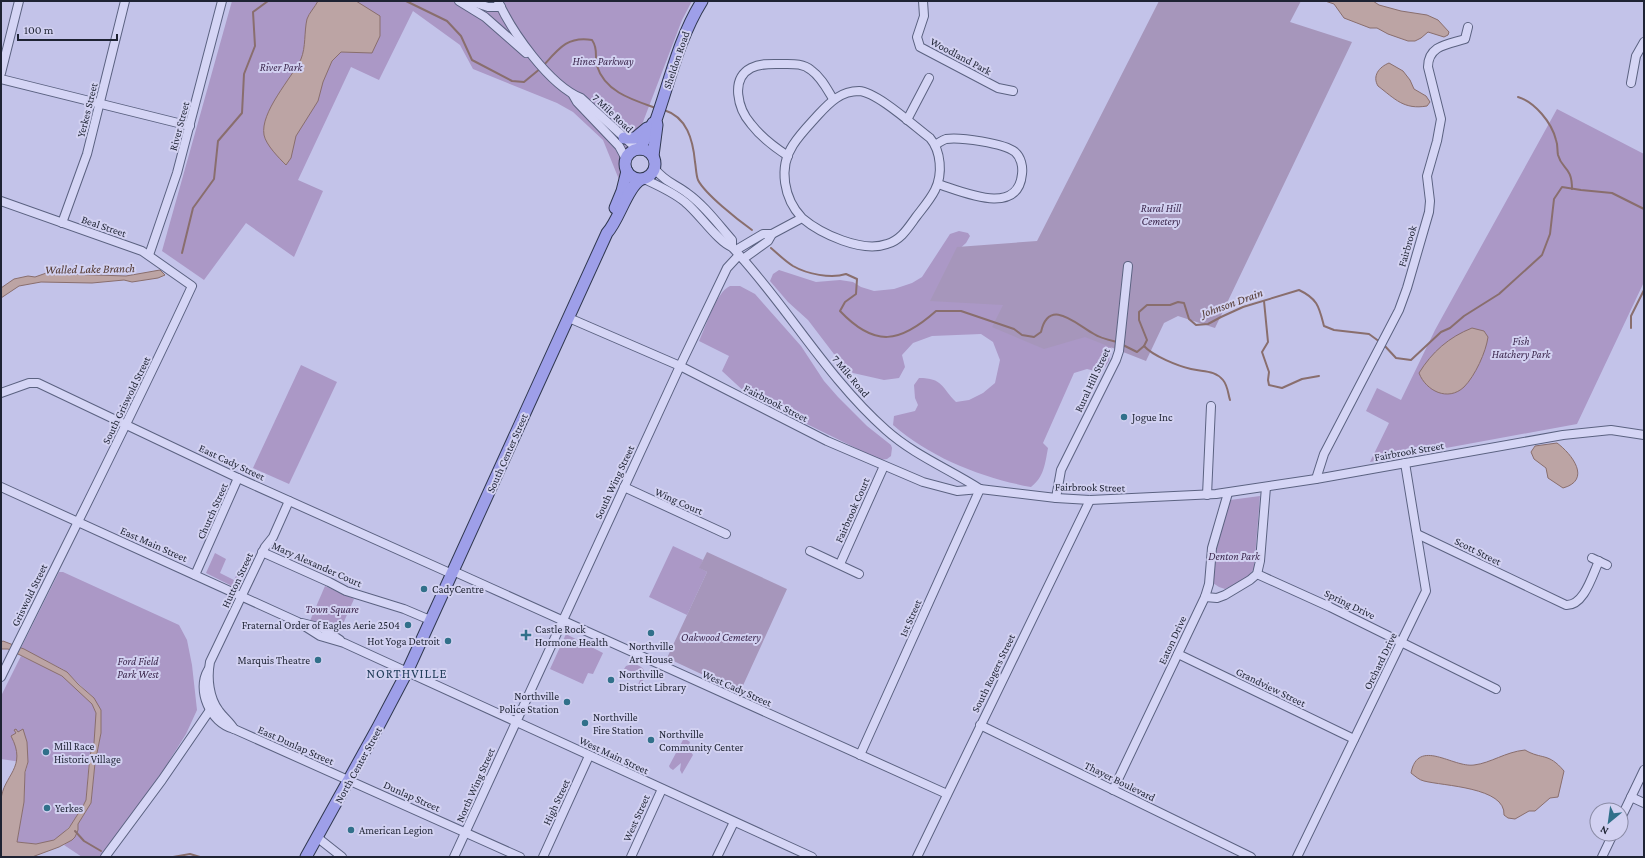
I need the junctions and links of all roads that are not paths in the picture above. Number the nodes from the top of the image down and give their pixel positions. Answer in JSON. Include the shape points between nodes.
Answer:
{"nodes":[{"id":1,"x":19,"y":1,"type":"edge"},
{"id":2,"x":125,"y":1,"type":"edge"},
{"id":3,"x":222,"y":1,"type":"edge"},
{"id":4,"x":459,"y":1,"type":"edge"},
{"id":5,"x":470,"y":1,"type":"edge"},
{"id":6,"x":702,"y":1,"type":"edge"},
{"id":7,"x":923,"y":1,"type":"edge"},
{"id":8,"x":499,"y":4,"type":"edge"},
{"id":9,"x":1468,"y":27,"type":"dead end"},
{"id":10,"x":1644,"y":42,"type":"edge"},
{"id":11,"x":537,"y":62,"type":"junction"},
{"id":12,"x":1,"y":73,"type":"edge"},
{"id":13,"x":930,"y":78,"type":"dead end"},
{"id":14,"x":1,"y":79,"type":"edge"},
{"id":15,"x":1631,"y":83,"type":"dead end"},
{"id":16,"x":1013,"y":91,"type":"dead end"},
{"id":17,"x":573,"y":95,"type":"junction"},
{"id":18,"x":833,"y":99,"type":"junction"},
{"id":19,"x":100,"y":103,"type":"junction"},
{"id":20,"x":657,"y":117,"type":"junction"},
{"id":21,"x":907,"y":120,"type":"junction"},
{"id":22,"x":190,"y":126,"type":"junction"},
{"id":23,"x":624,"y":138,"type":"junction"},
{"id":24,"x":935,"y":145,"type":"junction"},
{"id":25,"x":639,"y":149,"type":"junction"},
{"id":26,"x":653,"y":156,"type":"junction"},
{"id":27,"x":788,"y":156,"type":"junction"},
{"id":28,"x":626,"y":159,"type":"junction"},
{"id":29,"x":655,"y":169,"type":"junction"},
{"id":30,"x":627,"y":171,"type":"junction"},
{"id":31,"x":642,"y":179,"type":"junction"},
{"id":32,"x":938,"y":184,"type":"junction"},
{"id":33,"x":1,"y":201,"type":"edge"},
{"id":34,"x":802,"y":218,"type":"junction"},
{"id":35,"x":62,"y":223,"type":"junction"},
{"id":36,"x":607,"y":233,"type":"junction"},
{"id":37,"x":737,"y":253,"type":"junction"},
{"id":38,"x":149,"y":255,"type":"junction"},
{"id":39,"x":1128,"y":266,"type":"dead end"},
{"id":40,"x":192,"y":286,"type":"joint"},
{"id":41,"x":568,"y":318,"type":"junction"},
{"id":42,"x":680,"y":366,"type":"junction"},
{"id":43,"x":1,"y":393,"type":"edge"},
{"id":44,"x":1211,"y":406,"type":"dead end"},
{"id":45,"x":127,"y":425,"type":"junction"},
{"id":46,"x":1644,"y":435,"type":"edge"},
{"id":47,"x":1405,"y":463,"type":"junction"},
{"id":48,"x":884,"y":466,"type":"junction"},
{"id":49,"x":238,"y":478,"type":"junction"},
{"id":50,"x":1316,"y":478,"type":"junction"},
{"id":51,"x":1,"y":487,"type":"edge"},
{"id":52,"x":1266,"y":487,"type":"junction"},
{"id":53,"x":624,"y":488,"type":"junction"},
{"id":54,"x":980,"y":489,"type":"junction"},
{"id":55,"x":1228,"y":493,"type":"junction"},
{"id":56,"x":1207,"y":495,"type":"junction"},
{"id":57,"x":1056,"y":498,"type":"junction"},
{"id":58,"x":1090,"y":500,"type":"junction"},
{"id":59,"x":289,"y":501,"type":"junction"},
{"id":60,"x":77,"y":522,"type":"junction"},
{"id":61,"x":726,"y":534,"type":"dead end"},
{"id":62,"x":1417,"y":534,"type":"junction"},
{"id":63,"x":810,"y":551,"type":"dead end"},
{"id":64,"x":262,"y":552,"type":"junction"},
{"id":65,"x":1599,"y":561,"type":"dead end"},
{"id":66,"x":840,"y":564,"type":"junction"},
{"id":67,"x":452,"y":572,"type":"junction"},
{"id":68,"x":195,"y":574,"type":"junction"},
{"id":69,"x":860,"y":574,"type":"dead end"},
{"id":70,"x":1257,"y":574,"type":"junction"},
{"id":71,"x":242,"y":597,"type":"junction"},
{"id":72,"x":1205,"y":597,"type":"junction"},
{"id":73,"x":430,"y":620,"type":"junction"},
{"id":74,"x":562,"y":621,"type":"junction"},
{"id":75,"x":1402,"y":641,"type":"junction"},
{"id":76,"x":1178,"y":654,"type":"junction"},
{"id":77,"x":407,"y":672,"type":"junction"},
{"id":78,"x":1,"y":677,"type":"edge"},
{"id":79,"x":1496,"y":689,"type":"dead end"},
{"id":80,"x":213,"y":708,"type":"junction"},
{"id":81,"x":516,"y":722,"type":"junction"},
{"id":82,"x":980,"y":725,"type":"junction"},
{"id":83,"x":1354,"y":739,"type":"junction"},
{"id":84,"x":860,"y":755,"type":"junction"},
{"id":85,"x":589,"y":756,"type":"junction"},
{"id":86,"x":1644,"y":770,"type":"edge"},
{"id":87,"x":349,"y":780,"type":"junction"},
{"id":88,"x":662,"y":789,"type":"junction"},
{"id":89,"x":1113,"y":790,"type":"junction"},
{"id":90,"x":947,"y":794,"type":"junction"},
{"id":91,"x":1631,"y":797,"type":"junction"},
{"id":92,"x":1629,"y":802,"type":"edge"},
{"id":93,"x":1644,"y":803,"type":"edge"},
{"id":94,"x":734,"y":822,"type":"junction"},
{"id":95,"x":466,"y":832,"type":"junction"},
{"id":96,"x":318,"y":838,"type":"junction"},
{"id":97,"x":1609,"y":842,"type":"edge"},
{"id":98,"x":105,"y":857,"type":"edge"},
{"id":99,"x":306,"y":857,"type":"edge"},
{"id":100,"x":342,"y":857,"type":"edge"},
{"id":101,"x":454,"y":857,"type":"edge"},
{"id":102,"x":520,"y":857,"type":"edge"},
{"id":103,"x":543,"y":857,"type":"edge"},
{"id":104,"x":631,"y":857,"type":"edge"},
{"id":105,"x":717,"y":857,"type":"edge"},
{"id":106,"x":812,"y":857,"type":"edge"},
{"id":107,"x":917,"y":857,"type":"edge"},
{"id":108,"x":1251,"y":857,"type":"edge"},
{"id":109,"x":1297,"y":857,"type":"edge"},
{"id":110,"x":1602,"y":857,"type":"edge"}],
"edges":[{"from":1,"to":12,"type":"street"},
{"from":2,"to":19,"type":"street","name":"Yerkes Street"},
{"from":3,"to":22,"type":"street","name":"River Street"},
{"from":4,"to":11,"type":"street","via":[[485,17]]},
{"from":5,"to":8,"type":"street","via":[[488,8]]},
{"from":6,"to":20,"type":"main road","name":"Sheldon Road","via":[[683,38]]},
{"from":7,"to":16,"type":"street","name":"Woodland Park","via":[[924,16],[917,37],[920,47],[998,88]]},
{"from":8,"to":11,"type":"street"},
{"from":9,"to":50,"type":"street","name":"Fairbrook","via":[[1465,39],[1437,48],[1429,58],[1428,67],[1441,119],[1427,176],[1430,207],[1399,310],[1324,454]]},
{"from":10,"to":15,"type":"street","via":[[1636,56]]},
{"from":11,"to":17,"type":"street","name":"7 Mile Road"},
{"from":13,"to":21,"type":"street"},
{"from":14,"to":19,"type":"street"},
{"from":17,"to":23,"type":"street","name":"7 Mile Road","via":[[581,98]]},
{"from":17,"to":28,"type":"street","name":"7 Mile Road","via":[[581,107],[619,146]]},
{"from":18,"to":21,"type":"street","via":[[849,92],[867,93]]},
{"from":18,"to":27,"type":"street","via":[[797,140]]},
{"from":18,"to":27,"type":"street","via":[[812,70],[802,65],[762,64],[743,74],[738,89],[745,116],[762,137]]},
{"from":19,"to":22,"type":"street"},
{"from":19,"to":35,"type":"street","name":"Yerkes Street","via":[[87,154]]},
{"from":20,"to":23,"type":"main road","via":[[635,138]]},
{"from":20,"to":25,"type":"main road","name":"Sheldon Road"},
{"from":20,"to":26,"type":"main road","name":"Sheldon Road"},
{"from":21,"to":24,"type":"street"},
{"from":22,"to":38,"type":"street","name":"River Street","via":[[168,202]]},
{"from":23,"to":25,"type":"street","name":"7 Mile Road"},
{"from":24,"to":32,"type":"street","via":[[940,158]]},
{"from":24,"to":32,"type":"street","via":[[944,139],[956,139],[1005,147],[1019,156],[1023,170],[1014,195],[1003,198],[987,198]]},
{"from":25,"to":26,"type":"main road"},
{"from":25,"to":28,"type":"main road","via":[[630,153]]},
{"from":26,"to":29,"type":"main road","via":[[656,161]]},
{"from":27,"to":34,"type":"street","via":[[785,173],[786,191]]},
{"from":28,"to":30,"type":"main road"},
{"from":29,"to":31,"type":"main road","via":[[651,176]]},
{"from":29,"to":37,"type":"street","name":"7 Mile Road","via":[[668,182],[695,199],[732,240]]},
{"from":30,"to":31,"type":"main road","via":[[632,177]]},
{"from":30,"to":36,"type":"main road","name":"South Center Street","via":[[607,225]]},
{"from":31,"to":36,"type":"main road","name":"South Center Street","via":[[629,194]]},
{"from":31,"to":37,"type":"street","name":"7 Mile Road","via":[[684,201]]},
{"from":32,"to":34,"type":"street","via":[[903,235],[883,246],[868,246],[840,240],[817,229]]},
{"from":33,"to":35,"type":"street","name":"Beal Street"},
{"from":34,"to":37,"type":"street","name":"South Wing Street","via":[[772,234],[768,241]]},
{"from":35,"to":38,"type":"street","name":"Beal Street"},
{"from":36,"to":41,"type":"main road","name":"South Center Street"},
{"from":37,"to":42,"type":"street","name":"South Wing Street","via":[[726,268]]},
{"from":37,"to":54,"type":"street","name":"7 Mile Road","via":[[876,421],[902,443]]},
{"from":38,"to":40,"type":"street","name":"Beal Street"},
{"from":39,"to":57,"type":"street","name":"Rural Hill Street","via":[[1119,351],[1061,470]]},
{"from":40,"to":45,"type":"street","name":"South Griswold Street"},
{"from":41,"to":42,"type":"street","name":"Fairbrook Street"},
{"from":41,"to":67,"type":"main road","name":"South Center Street"},
{"from":42,"to":48,"type":"street","name":"Fairbrook Street","via":[[827,441]]},
{"from":42,"to":53,"type":"street","name":"South Wing Street"},
{"from":43,"to":45,"type":"street","name":"East Cady Street","via":[[34,382]]},
{"from":44,"to":56,"type":"street"},
{"from":45,"to":49,"type":"street","name":"East Cady Street"},
{"from":45,"to":60,"type":"street","name":"South Griswold Street"},
{"from":46,"to":47,"type":"street","name":"Fairbrook Street","via":[[1611,430],[1575,433]]},
{"from":47,"to":50,"type":"street","name":"Fairbrook Street"},
{"from":47,"to":62,"type":"street","name":"Orchard Drive"},
{"from":48,"to":54,"type":"street","name":"Fairbrook Street","via":[[935,487],[957,491]]},
{"from":48,"to":66,"type":"street","name":"Fairbrook Court"},
{"from":49,"to":59,"type":"street","name":"East Cady Street"},
{"from":49,"to":68,"type":"street","name":"Church Street"},
{"from":50,"to":52,"type":"street","name":"Fairbrook Street"},
{"from":51,"to":60,"type":"street","name":"East Main Street"},
{"from":52,"to":55,"type":"street","name":"Fairbrook Street"},
{"from":52,"to":70,"type":"street"},
{"from":53,"to":61,"type":"street","name":"Wing Court"},
{"from":53,"to":74,"type":"street","name":"South Wing Street"},
{"from":54,"to":57,"type":"street","name":"Fairbrook Street"},
{"from":54,"to":84,"type":"street","name":"1st Street"},
{"from":55,"to":56,"type":"street","name":"Fairbrook Street"},
{"from":55,"to":72,"type":"street","name":"Eaton Drive","via":[[1212,548],[1210,584]]},
{"from":56,"to":58,"type":"street","name":"Fairbrook Street"},
{"from":57,"to":58,"type":"street","name":"Fairbrook Street"},
{"from":58,"to":82,"type":"street","name":"South Rogers Street"},
{"from":59,"to":64,"type":"street","name":"Hutton Street","via":[[273,537]]},
{"from":59,"to":67,"type":"street","name":"East Cady Street"},
{"from":60,"to":68,"type":"street","name":"East Main Street"},
{"from":60,"to":78,"type":"street","name":"Griswold Street"},
{"from":62,"to":65,"type":"street","name":"Scott Street","via":[[1562,605],[1573,605],[1582,597]]},
{"from":62,"to":75,"type":"street","name":"Orchard Drive","via":[[1426,591]]},
{"from":63,"to":66,"type":"street"},
{"from":64,"to":71,"type":"street","name":"Hutton Street"},
{"from":64,"to":73,"type":"street","name":"Mary Alexander Court","via":[[346,591]]},
{"from":66,"to":69,"type":"street"},
{"from":67,"to":73,"type":"main road","name":"South Center Street"},
{"from":67,"to":74,"type":"street","name":"West Cady Street"},
{"from":68,"to":71,"type":"street","name":"East Main Street"},
{"from":70,"to":72,"type":"street","via":[[1225,595],[1217,598]]},
{"from":70,"to":75,"type":"street","name":"Spring Drive"},
{"from":71,"to":77,"type":"street","name":"East Main Street","via":[[298,622],[322,628],[344,643]]},
{"from":71,"to":80,"type":"street","name":"Hutton Street","via":[[204,676],[204,690]]},
{"from":72,"to":76,"type":"street","name":"Eaton Drive"},
{"from":73,"to":77,"type":"main road","name":"South Center Street"},
{"from":74,"to":81,"type":"street","name":"South Wing Street"},
{"from":74,"to":84,"type":"street","name":"West Cady Street"},
{"from":75,"to":79,"type":"street","name":"Spring Drive"},
{"from":75,"to":83,"type":"street","name":"Orchard Drive"},
{"from":76,"to":83,"type":"street","name":"Grandview Street"},
{"from":76,"to":89,"type":"street","name":"Eaton Drive"},
{"from":77,"to":81,"type":"street","name":"West Main Street"},
{"from":77,"to":87,"type":"main road","name":"North Center Street"},
{"from":80,"to":87,"type":"street","name":"East Dunlap Street","via":[[220,722],[227,727]]},
{"from":80,"to":98,"type":"street"},
{"from":81,"to":85,"type":"street","name":"West Main Street"},
{"from":81,"to":95,"type":"street","name":"North Wing Street"},
{"from":82,"to":89,"type":"street","name":"Thayer Boulevard"},
{"from":82,"to":90,"type":"street","name":"South Rogers Street"},
{"from":83,"to":109,"type":"street","name":"Orchard Drive"},
{"from":84,"to":90,"type":"street","name":"West Cady Street"},
{"from":85,"to":88,"type":"street","name":"West Main Street"},
{"from":85,"to":103,"type":"street","name":"High Street"},
{"from":86,"to":91,"type":"street"},
{"from":87,"to":95,"type":"street","name":"Dunlap Street"},
{"from":87,"to":96,"type":"main road","name":"North Center Street"},
{"from":88,"to":94,"type":"street","name":"West Main Street"},
{"from":88,"to":104,"type":"street","name":"West Street"},
{"from":89,"to":108,"type":"street","name":"Thayer Boulevard"},
{"from":90,"to":107,"type":"street","name":"South Rogers Street"},
{"from":91,"to":92,"type":"street"},
{"from":91,"to":93,"type":"street"},
{"from":94,"to":105,"type":"street"},
{"from":94,"to":106,"type":"street","name":"West Main Street"},
{"from":95,"to":101,"type":"street","name":"North Wing Street"},
{"from":95,"to":102,"type":"street","name":"Dunlap Street"},
{"from":96,"to":99,"type":"main road","name":"North Center Street"},
{"from":96,"to":100,"type":"street"},
{"from":97,"to":110,"type":"street"}]}
